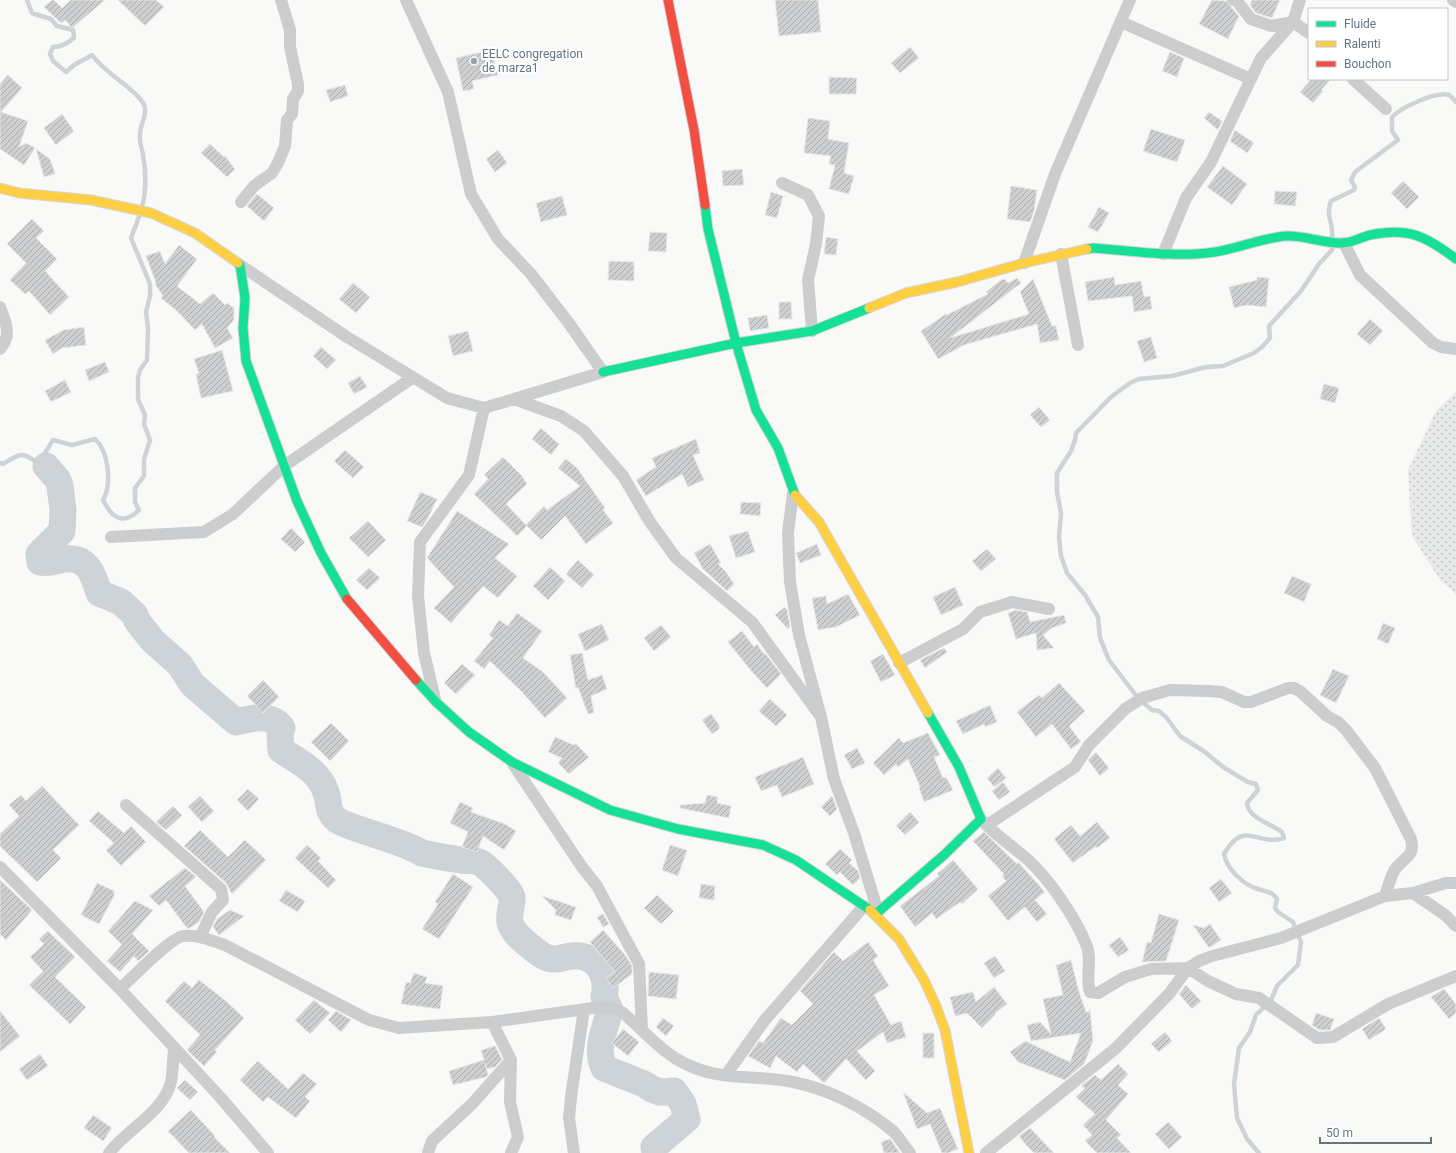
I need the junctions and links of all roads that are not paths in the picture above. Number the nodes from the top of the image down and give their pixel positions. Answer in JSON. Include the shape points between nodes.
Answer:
{"nodes":[{"id":1,"x":281,"y":0,"type":"edge"},
{"id":2,"x":406,"y":0,"type":"edge"},
{"id":3,"x":668,"y":0,"type":"edge"},
{"id":4,"x":1130,"y":0,"type":"edge"},
{"id":5,"x":1233,"y":0,"type":"edge"},
{"id":6,"x":1300,"y":0,"type":"edge"},
{"id":7,"x":1453,"y":0,"type":"edge"},
{"id":8,"x":1456,"y":2,"type":"edge"},
{"id":9,"x":1121,"y":22,"type":"junction"},
{"id":10,"x":1293,"y":22,"type":"junction"},
{"id":11,"x":1308,"y":32,"type":"edge"},
{"id":12,"x":1251,"y":79,"type":"junction"},
{"id":13,"x":1354,"y":80,"type":"edge"},
{"id":14,"x":1386,"y":109,"type":"dead end"},
{"id":15,"x":782,"y":183,"type":"dead end"},
{"id":16,"x":0,"y":188,"type":"edge"},
{"id":17,"x":241,"y":202,"type":"dead end"},
{"id":18,"x":1344,"y":243,"type":"junction"},
{"id":19,"x":1061,"y":254,"type":"junction"},
{"id":20,"x":1163,"y":254,"type":"junction"},
{"id":21,"x":1456,"y":259,"type":"edge"},
{"id":22,"x":1024,"y":263,"type":"junction"},
{"id":23,"x":240,"y":266,"type":"junction"},
{"id":24,"x":0,"y":308,"type":"edge"},
{"id":25,"x":812,"y":331,"type":"junction"},
{"id":26,"x":736,"y":343,"type":"junction"},
{"id":27,"x":1078,"y":344,"type":"dead end"},
{"id":28,"x":0,"y":349,"type":"edge"},
{"id":29,"x":1456,"y":349,"type":"edge"},
{"id":30,"x":603,"y":372,"type":"junction"},
{"id":31,"x":412,"y":378,"type":"junction"},
{"id":32,"x":514,"y":400,"type":"junction"},
{"id":33,"x":484,"y":408,"type":"junction"},
{"id":34,"x":284,"y":466,"type":"junction"},
{"id":35,"x":793,"y":493,"type":"junction"},
{"id":36,"x":111,"y":537,"type":"dead end"},
{"id":37,"x":1049,"y":609,"type":"dead end"},
{"id":38,"x":899,"y":663,"type":"junction"},
{"id":39,"x":436,"y":702,"type":"junction"},
{"id":40,"x":821,"y":717,"type":"junction"},
{"id":41,"x":512,"y":762,"type":"junction"},
{"id":42,"x":126,"y":805,"type":"dead end"},
{"id":43,"x":984,"y":822,"type":"junction"},
{"id":44,"x":0,"y":867,"type":"edge"},
{"id":45,"x":1456,"y":883,"type":"edge"},
{"id":46,"x":1413,"y":893,"type":"junction"},
{"id":47,"x":1385,"y":896,"type":"junction"},
{"id":48,"x":872,"y":911,"type":"junction"},
{"id":49,"x":1456,"y":926,"type":"edge"},
{"id":50,"x":200,"y":937,"type":"junction"},
{"id":51,"x":1188,"y":968,"type":"junction"},
{"id":52,"x":1456,"y":976,"type":"edge"},
{"id":53,"x":120,"y":990,"type":"junction"},
{"id":54,"x":584,"y":1009,"type":"junction"},
{"id":55,"x":492,"y":1022,"type":"junction"},
{"id":56,"x":642,"y":1030,"type":"junction"},
{"id":57,"x":174,"y":1048,"type":"junction"},
{"id":58,"x":511,"y":1060,"type":"junction"},
{"id":59,"x":726,"y":1075,"type":"junction"},
{"id":60,"x":109,"y":1153,"type":"edge"},
{"id":61,"x":268,"y":1153,"type":"edge"},
{"id":62,"x":428,"y":1153,"type":"edge"},
{"id":63,"x":511,"y":1153,"type":"edge"},
{"id":64,"x":574,"y":1153,"type":"edge"},
{"id":65,"x":910,"y":1153,"type":"edge"},
{"id":66,"x":969,"y":1153,"type":"edge"},
{"id":67,"x":986,"y":1153,"type":"edge"}],
"edges":[{"from":1,"to":17,"type":"street","via":[[290,30],[290,47],[298,91],[293,99],[292,114],[287,120],[285,146],[278,163],[272,173],[254,186]]},
{"from":2,"to":30,"type":"street","via":[[448,92],[471,194],[498,239],[536,280]]},
{"from":3,"to":26,"type":"street","via":[[694,130],[708,229]]},
{"from":4,"to":9,"type":"street"},
{"from":5,"to":10,"type":"street","via":[[1237,1],[1251,19],[1271,26]]},
{"from":6,"to":10,"type":"street"},
{"from":7,"to":8,"type":"street"},
{"from":9,"to":12,"type":"street"},
{"from":9,"to":22,"type":"street","via":[[1055,174]]},
{"from":10,"to":11,"type":"street"},
{"from":10,"to":12,"type":"street","via":[[1261,58]]},
{"from":12,"to":20,"type":"street","via":[[1212,162],[1186,198]]},
{"from":13,"to":14,"type":"street"},
{"from":15,"to":25,"type":"street","via":[[808,195],[819,216],[808,280]]},
{"from":16,"to":23,"type":"street","via":[[19,193],[91,200],[151,214],[195,233]]},
{"from":18,"to":20,"type":"street","via":[[1287,236],[1215,252]]},
{"from":18,"to":21,"type":"street","via":[[1370,234],[1400,232],[1417,235],[1440,246]]},
{"from":18,"to":29,"type":"street","via":[[1360,275],[1376,292],[1433,343]]},
{"from":19,"to":20,"type":"street","via":[[1094,248]]},
{"from":19,"to":22,"type":"street"},
{"from":19,"to":27,"type":"street"},
{"from":22,"to":25,"type":"street","via":[[906,293]]},
{"from":23,"to":31,"type":"street"},
{"from":23,"to":34,"type":"street","via":[[245,298],[243,328],[246,361]]},
{"from":24,"to":28,"type":"street","via":[[8,325],[6,343]]},
{"from":25,"to":26,"type":"street"},
{"from":26,"to":30,"type":"street"},
{"from":26,"to":35,"type":"street","via":[[756,410],[778,448]]},
{"from":30,"to":32,"type":"street"},
{"from":31,"to":33,"type":"street","via":[[447,398]]},
{"from":31,"to":34,"type":"street"},
{"from":32,"to":33,"type":"street"},
{"from":32,"to":40,"type":"street","via":[[561,416],[584,431],[623,476],[650,522],[676,558],[752,622]]},
{"from":33,"to":39,"type":"street","via":[[469,475],[420,542],[418,596],[423,646]]},
{"from":34,"to":36,"type":"street","via":[[233,514],[204,532]]},
{"from":34,"to":39,"type":"street","via":[[321,553],[348,600]]},
{"from":35,"to":38,"type":"street","via":[[819,522]]},
{"from":35,"to":40,"type":"street","via":[[788,533],[790,582],[799,635]]},
{"from":37,"to":38,"type":"street","via":[[1012,602],[980,612],[963,629]]},
{"from":38,"to":43,"type":"street","via":[[959,767]]},
{"from":39,"to":41,"type":"street","via":[[469,732]]},
{"from":40,"to":48,"type":"street","via":[[834,780],[854,834]]},
{"from":41,"to":48,"type":"street","via":[[610,810],[678,829],[764,845],[796,860]]},
{"from":41,"to":56,"type":"street","via":[[597,886],[639,964]]},
{"from":42,"to":50,"type":"street","via":[[222,888],[223,900],[212,912]]},
{"from":43,"to":47,"type":"street","via":[[1075,767],[1089,745],[1125,708],[1142,698],[1170,690],[1209,691],[1222,692],[1244,702],[1251,702],[1294,688],[1346,730],[1375,768],[1411,839],[1411,853],[1391,877]]},
{"from":43,"to":48,"type":"street"},
{"from":43,"to":51,"type":"street","via":[[1047,879],[1067,910],[1086,944],[1090,960],[1087,983],[1090,992],[1098,993],[1125,977],[1151,969]]},
{"from":44,"to":53,"type":"street"},
{"from":45,"to":46,"type":"street","via":[[1446,883]]},
{"from":46,"to":47,"type":"street"},
{"from":46,"to":49,"type":"street","via":[[1445,915]]},
{"from":47,"to":51,"type":"street","via":[[1281,938],[1212,956]]},
{"from":48,"to":59,"type":"street","via":[[764,1021]]},
{"from":48,"to":66,"type":"street","via":[[903,944],[936,1006],[945,1030]]},
{"from":50,"to":53,"type":"street","via":[[182,936],[170,942]]},
{"from":50,"to":55,"type":"street","via":[[225,946],[369,1020],[399,1028]]},
{"from":51,"to":52,"type":"street","via":[[1236,994],[1259,998],[1317,1038],[1333,1037],[1388,1004]]},
{"from":51,"to":67,"type":"street","via":[[1169,994],[1115,1049]]},
{"from":53,"to":57,"type":"street"},
{"from":54,"to":55,"type":"street"},
{"from":54,"to":56,"type":"street","via":[[609,1008],[622,1012]]},
{"from":54,"to":64,"type":"street","via":[[571,1097],[570,1118]]},
{"from":55,"to":58,"type":"street"},
{"from":56,"to":59,"type":"street","via":[[688,1066]]},
{"from":57,"to":60,"type":"street","via":[[171,1083],[163,1099],[151,1113],[115,1144]]},
{"from":57,"to":61,"type":"street"},
{"from":58,"to":62,"type":"street","via":[[472,1104],[432,1141]]},
{"from":58,"to":63,"type":"street","via":[[510,1102],[518,1137]]},
{"from":59,"to":65,"type":"street","via":[[793,1082],[830,1093],[863,1110],[894,1132]]}]}
